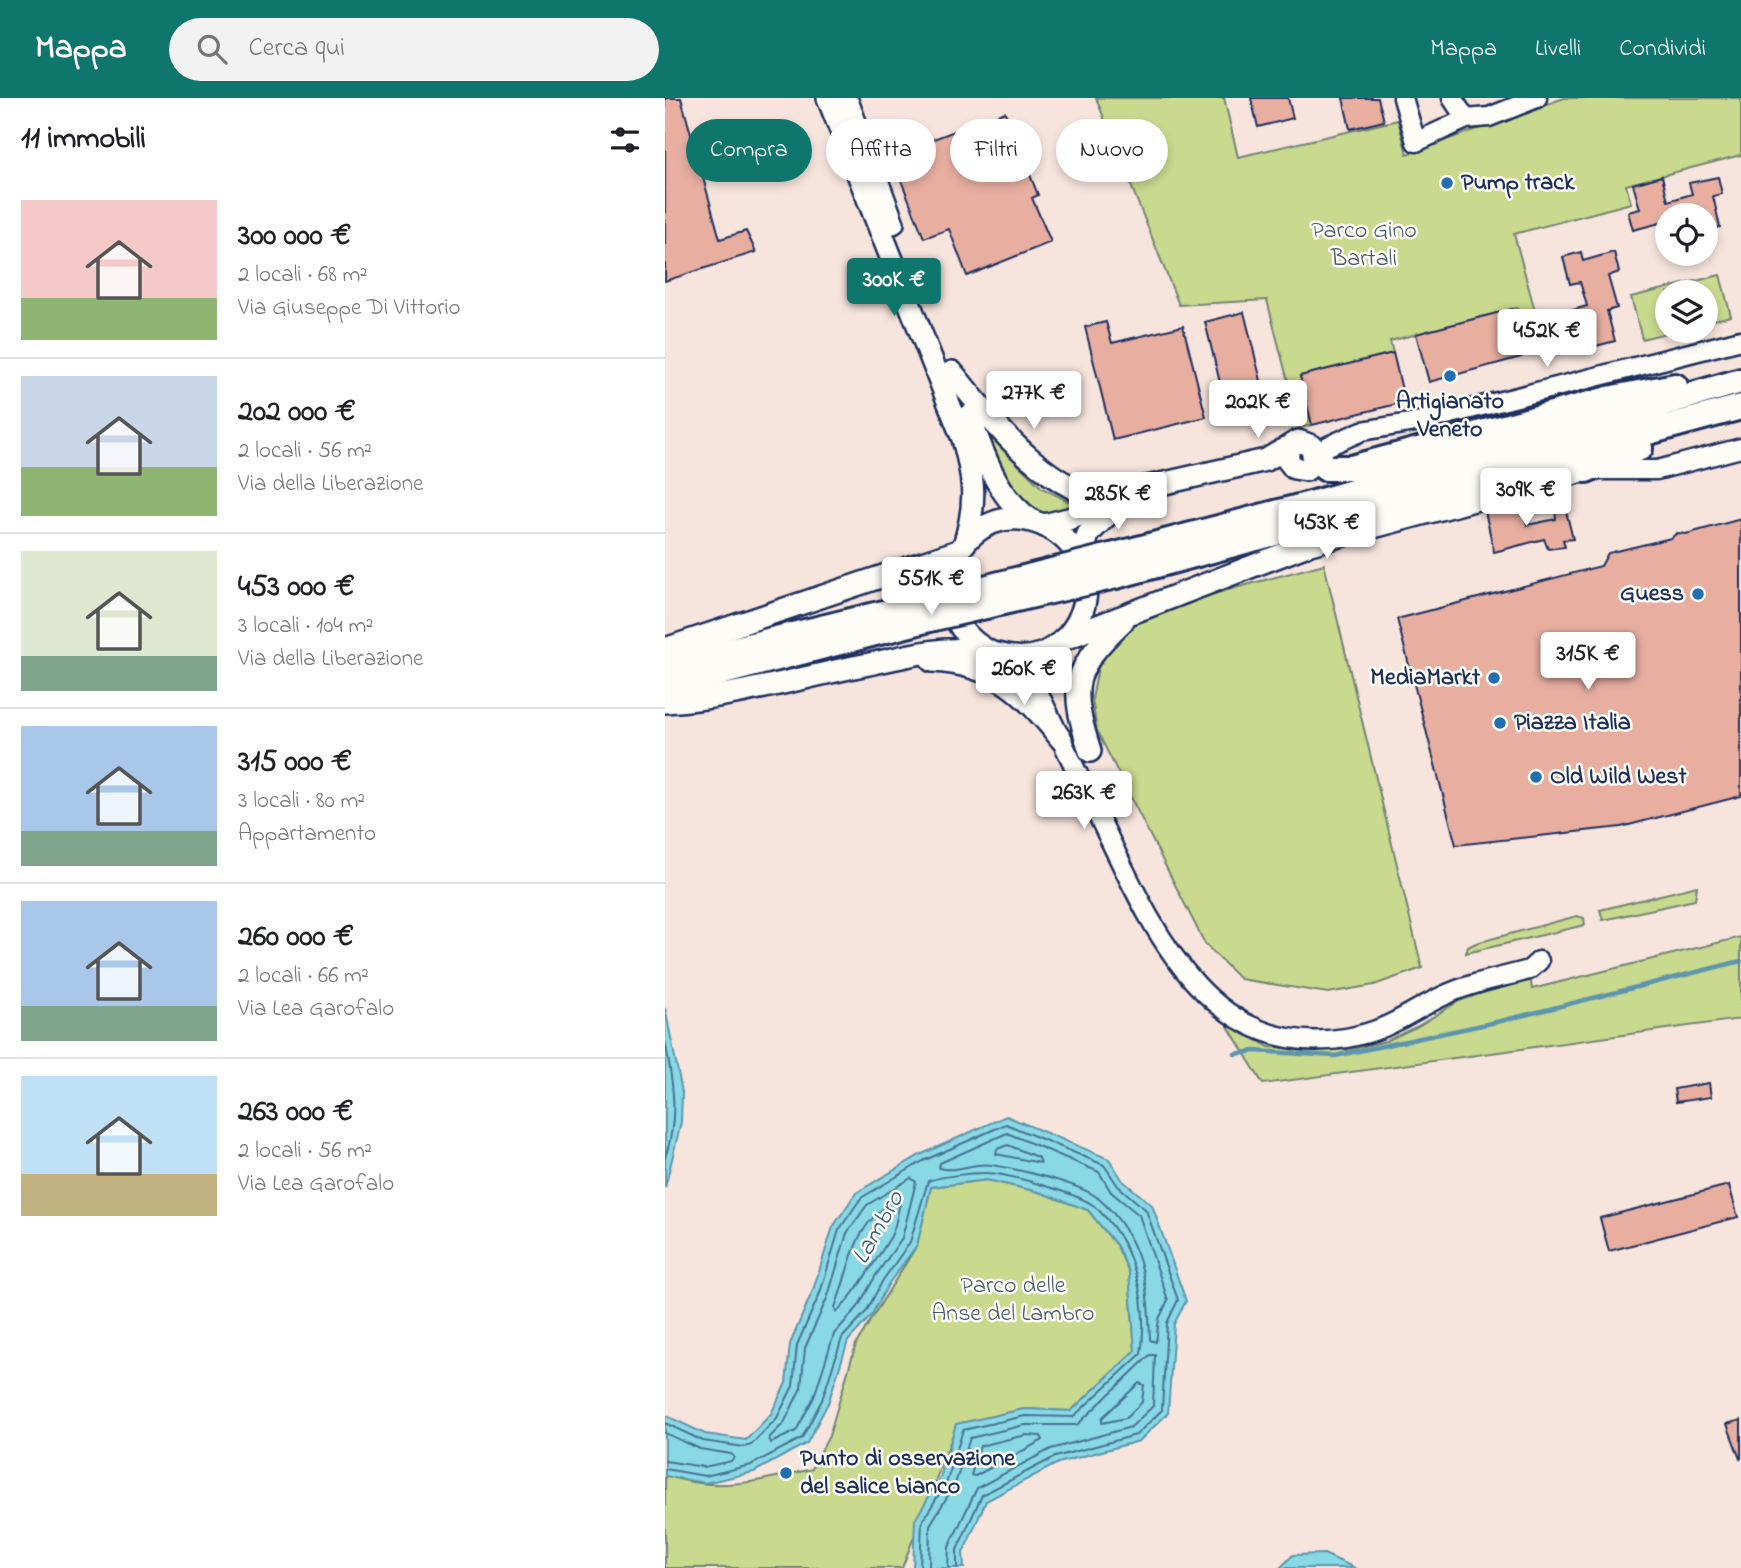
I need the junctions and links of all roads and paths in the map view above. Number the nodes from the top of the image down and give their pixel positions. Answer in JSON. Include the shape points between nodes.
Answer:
{"nodes":[{"id":1,"x":828,"y":98,"type":"edge"},
{"id":2,"x":846,"y":98,"type":"edge"},
{"id":3,"x":1403,"y":98,"type":"edge"},
{"id":4,"x":1452,"y":98,"type":"edge"},
{"id":5,"x":1537,"y":98,"type":"edge"},
{"id":6,"x":1466,"y":119,"type":"junction"},
{"id":7,"x":1741,"y":340,"type":"edge"},
{"id":8,"x":952,"y":372,"type":"junction"},
{"id":9,"x":1741,"y":379,"type":"edge"},
{"id":10,"x":1741,"y":407,"type":"edge"},
{"id":11,"x":1714,"y":415,"type":"junction"},
{"id":12,"x":1741,"y":448,"type":"edge"},
{"id":13,"x":1303,"y":455,"type":"junction"},
{"id":14,"x":1586,"y":470,"type":"junction"},
{"id":15,"x":1124,"y":496,"type":"junction"},
{"id":16,"x":1039,"y":523,"type":"junction"},
{"id":17,"x":962,"y":547,"type":"junction"},
{"id":18,"x":1081,"y":562,"type":"junction"},
{"id":19,"x":1114,"y":566,"type":"junction"},
{"id":20,"x":932,"y":610,"type":"junction"},
{"id":21,"x":1134,"y":611,"type":"junction"},
{"id":22,"x":1064,"y":639,"type":"junction"},
{"id":23,"x":665,"y":649,"type":"edge"},
{"id":24,"x":1000,"y":656,"type":"junction"},
{"id":25,"x":665,"y":666,"type":"edge"},
{"id":26,"x":833,"y":671,"type":"junction"},
{"id":27,"x":665,"y":687,"type":"edge"},
{"id":28,"x":665,"y":702,"type":"edge"},
{"id":29,"x":1061,"y":739,"type":"junction"},
{"id":30,"x":1090,"y":751,"type":"dead end"},
{"id":31,"x":1539,"y":961,"type":"dead end"}],
"edges":[{"from":1,"to":17,"type":"main road","via":[[963,439],[975,503]]},
{"from":2,"to":8,"type":"main road"},
{"from":3,"to":6,"type":"street","via":[[1416,142]]},
{"from":4,"to":6,"type":"street"},
{"from":5,"to":6,"type":"street","via":[[1489,117]]},
{"from":7,"to":13,"type":"street","via":[[1362,432]]},
{"from":8,"to":15,"type":"main road","via":[[1049,476],[1082,494]]},
{"from":8,"to":16,"type":"main road","via":[[1000,488],[1013,506]]},
{"from":9,"to":13,"type":"highway","via":[[1631,394],[1351,468],[1325,468]]},
{"from":9,"to":19,"type":"highway"},
{"from":10,"to":11,"type":"highway"},
{"from":11,"to":14,"type":"highway"},
{"from":11,"to":19,"type":"highway"},
{"from":12,"to":14,"type":"street","via":[[1657,470]]},
{"from":13,"to":15,"type":"main road"},
{"from":14,"to":21,"type":"main road","via":[[1310,544]]},
{"from":15,"to":16,"type":"main road","via":[[1072,518]]},
{"from":15,"to":18,"type":"main road","via":[[1088,534]]},
{"from":16,"to":17,"type":"main road","via":[[998,522],[986,526]]},
{"from":16,"to":18,"type":"main road","via":[[1062,536]]},
{"from":17,"to":23,"type":"main road"},
{"from":17,"to":24,"type":"main road","via":[[948,578],[949,604],[965,635]]},
{"from":18,"to":22,"type":"main road","via":[[1085,601],[1076,625]]},
{"from":19,"to":20,"type":"highway","bridge":true},
{"from":20,"to":25,"type":"highway"},
{"from":20,"to":27,"type":"highway"},
{"from":21,"to":22,"type":"main road"},
{"from":21,"to":30,"type":"main road","via":[[1096,647],[1078,681],[1077,711]]},
{"from":22,"to":24,"type":"main road","via":[[1042,654]]},
{"from":24,"to":26,"type":"main road","via":[[970,649],[941,650]]},
{"from":24,"to":29,"type":"street","via":[[1029,677]]},
{"from":26,"to":28,"type":"main road","via":[[713,697]]},
{"from":26,"to":29,"type":"main road","via":[[923,661],[976,668],[1019,691]]},
{"from":29,"to":31,"type":"street","via":[[1168,951],[1201,990],[1238,1018],[1277,1034],[1343,1038],[1384,1028],[1443,996],[1529,970]]}]}
